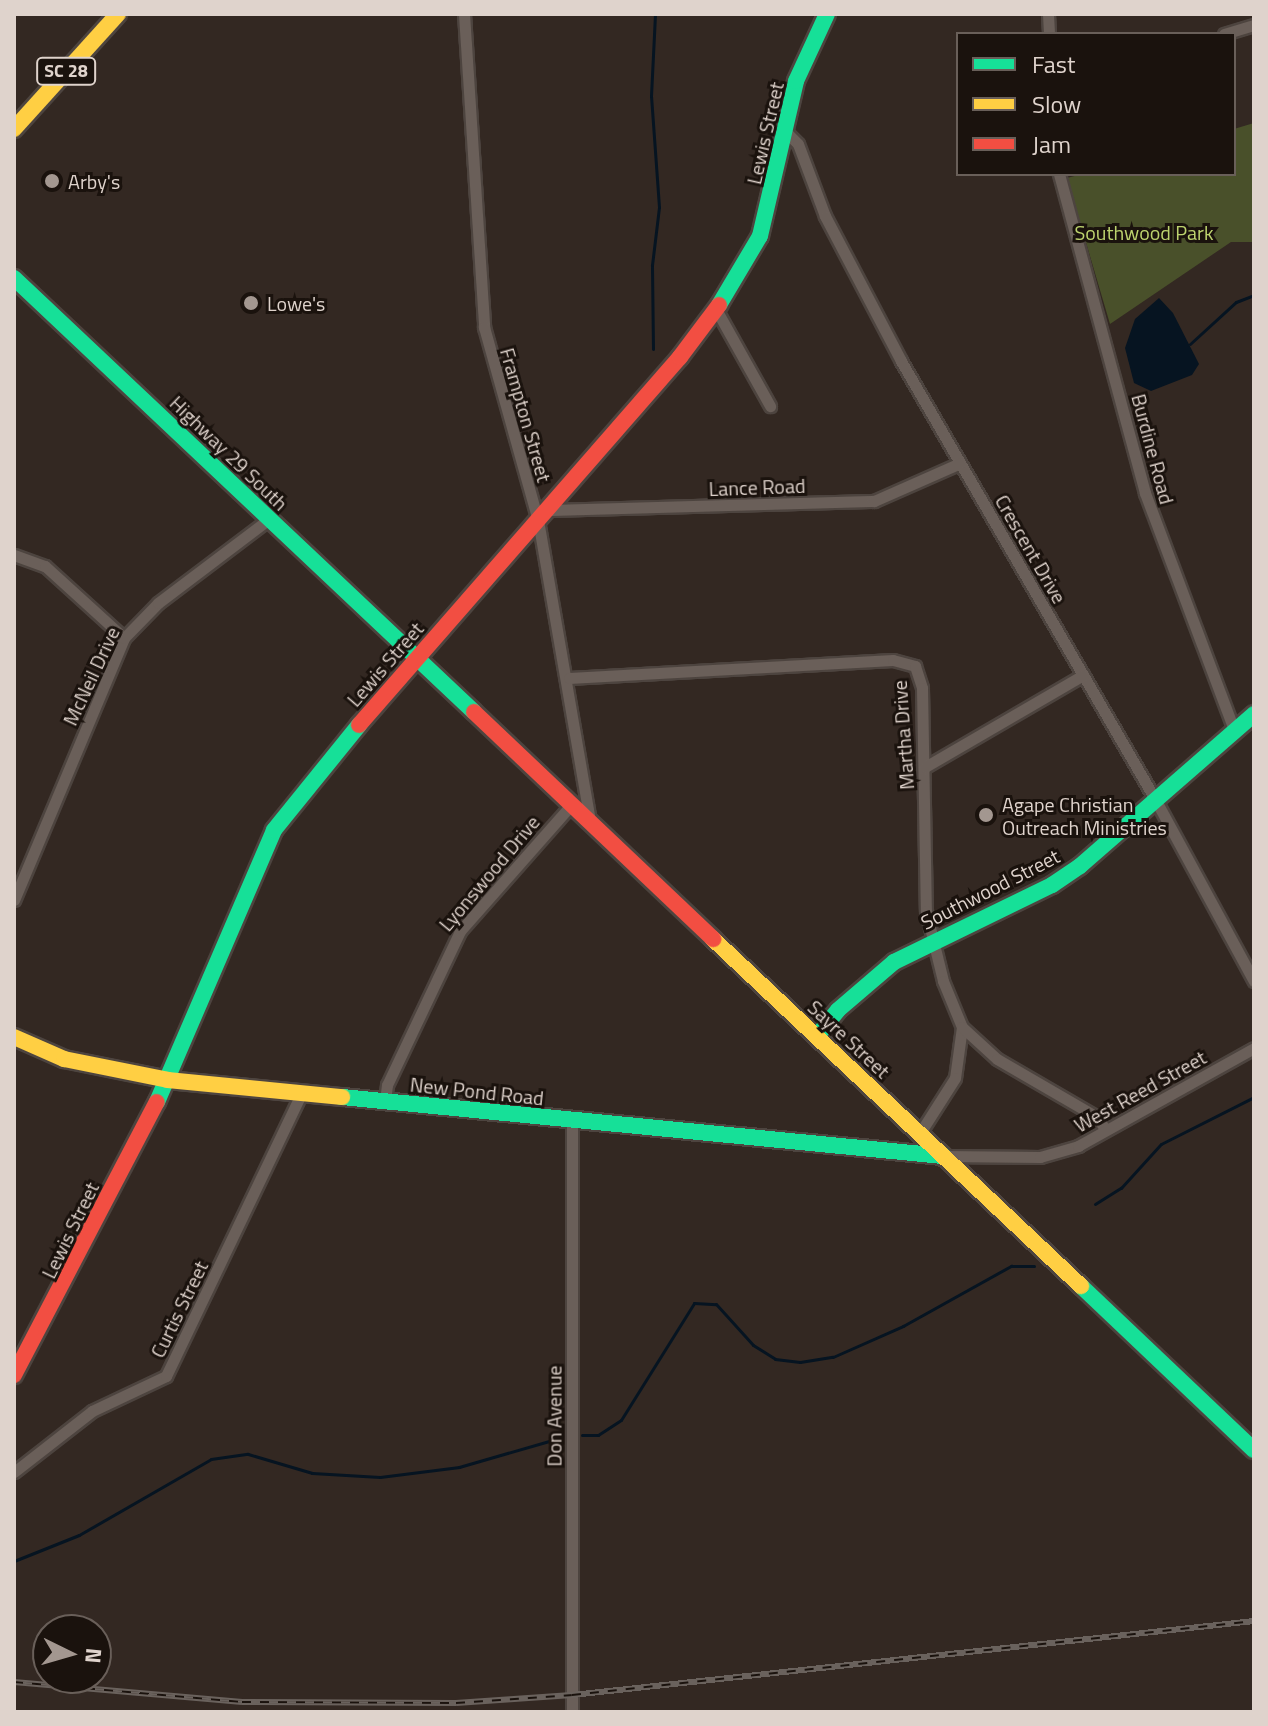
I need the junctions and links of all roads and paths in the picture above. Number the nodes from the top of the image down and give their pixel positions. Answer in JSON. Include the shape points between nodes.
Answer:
{"nodes":[{"id":1,"x":118,"y":14,"type":"edge"},
{"id":2,"x":464,"y":14,"type":"edge"},
{"id":3,"x":827,"y":14,"type":"edge"},
{"id":4,"x":1254,"y":25,"type":"edge"},
{"id":5,"x":1231,"y":32,"type":"edge"},
{"id":6,"x":14,"y":129,"type":"edge"},
{"id":7,"x":785,"y":131,"type":"junction"},
{"id":8,"x":1060,"y":176,"type":"edge"},
{"id":9,"x":14,"y":278,"type":"edge"},
{"id":10,"x":717,"y":311,"type":"junction"},
{"id":11,"x":770,"y":406,"type":"dead end"},
{"id":12,"x":960,"y":463,"type":"junction"},
{"id":13,"x":542,"y":515,"type":"junction"},
{"id":14,"x":269,"y":519,"type":"junction"},
{"id":15,"x":14,"y":555,"type":"edge"},
{"id":16,"x":124,"y":638,"type":"junction"},
{"id":17,"x":417,"y":657,"type":"junction"},
{"id":18,"x":1083,"y":675,"type":"junction"},
{"id":19,"x":569,"y":678,"type":"junction"},
{"id":20,"x":1254,"y":714,"type":"edge"},
{"id":21,"x":1233,"y":727,"type":"junction"},
{"id":22,"x":925,"y":767,"type":"junction"},
{"id":23,"x":1155,"y":799,"type":"junction"},
{"id":24,"x":572,"y":804,"type":"junction"},
{"id":25,"x":590,"y":821,"type":"junction"},
{"id":26,"x":14,"y":900,"type":"edge"},
{"id":27,"x":930,"y":941,"type":"junction"},
{"id":28,"x":1254,"y":981,"type":"edge"},
{"id":29,"x":962,"y":1027,"type":"junction"},
{"id":30,"x":817,"y":1036,"type":"junction"},
{"id":31,"x":14,"y":1037,"type":"edge"},
{"id":32,"x":1254,"y":1048,"type":"edge"},
{"id":33,"x":168,"y":1080,"type":"junction"},
{"id":34,"x":301,"y":1094,"type":"junction"},
{"id":35,"x":385,"y":1101,"type":"junction"},
{"id":36,"x":572,"y":1120,"type":"junction"},
{"id":37,"x":1105,"y":1129,"type":"junction"},
{"id":38,"x":920,"y":1133,"type":"junction"},
{"id":39,"x":943,"y":1156,"type":"junction"},
{"id":40,"x":14,"y":1375,"type":"edge"},
{"id":41,"x":1254,"y":1450,"type":"edge"},
{"id":42,"x":14,"y":1472,"type":"edge"},
{"id":43,"x":572,"y":1712,"type":"edge"}],
"edges":[{"from":1,"to":6,"type":"main road","number":"SC 28"},
{"from":2,"to":13,"type":"street","name":"Frampton Street","via":[[484,327]]},
{"from":3,"to":7,"type":"main road","name":"Lewis Street","via":[[806,55]]},
{"from":4,"to":5,"type":"street"},
{"from":7,"to":10,"type":"main road","name":"Lewis Street","via":[[760,236]]},
{"from":7,"to":12,"type":"street","name":"Crescent Drive","via":[[804,158],[843,252]]},
{"from":8,"to":21,"type":"street","name":"Burdine Road","via":[[1145,493]]},
{"from":9,"to":14,"type":"main road","name":"Highway 29 South"},
{"from":10,"to":11,"type":"street"},
{"from":10,"to":13,"type":"main road","name":"Lewis Street"},
{"from":12,"to":13,"type":"street","name":"Lance Road","via":[[874,501]]},
{"from":12,"to":18,"type":"street","name":"Crescent Drive"},
{"from":13,"to":17,"type":"main road","name":"Lewis Street"},
{"from":13,"to":19,"type":"street","name":"Frampton Street"},
{"from":14,"to":16,"type":"street","name":"McNeil Drive","via":[[158,603]]},
{"from":14,"to":17,"type":"main road","name":"Highway 29 South"},
{"from":15,"to":16,"type":"street","via":[[45,566]]},
{"from":16,"to":26,"type":"street","name":"McNeil Drive"},
{"from":17,"to":24,"type":"main road","name":"Sayre Street"},
{"from":17,"to":33,"type":"main road","name":"Lewis Street","via":[[274,830]]},
{"from":18,"to":22,"type":"street"},
{"from":18,"to":23,"type":"street","name":"Crescent Drive"},
{"from":19,"to":22,"type":"street","name":"Martha Drive","via":[[901,660],[915,666],[922,688]]},
{"from":19,"to":25,"type":"street","name":"Frampton Street"},
{"from":20,"to":21,"type":"main road","name":"Southwood Street"},
{"from":21,"to":23,"type":"main road","name":"Southwood Street"},
{"from":22,"to":27,"type":"street","name":"Martha Drive"},
{"from":23,"to":27,"type":"main road","name":"Southwood Street","via":[[1052,885]]},
{"from":23,"to":28,"type":"street","name":"Crescent Drive"},
{"from":24,"to":25,"type":"main road","name":"Sayre Street"},
{"from":24,"to":35,"type":"street","name":"Lyonswood Drive","via":[[460,931],[387,1085]]},
{"from":25,"to":30,"type":"main road","name":"Sayre Street"},
{"from":27,"to":29,"type":"street","name":"Martha Drive"},
{"from":27,"to":30,"type":"main road","name":"Southwood Street","via":[[859,990]]},
{"from":29,"to":37,"type":"street","via":[[997,1059],[1097,1117]]},
{"from":29,"to":38,"type":"street","name":"Martha Drive","via":[[955,1078]]},
{"from":30,"to":38,"type":"main road","name":"Sayre Street"},
{"from":31,"to":33,"type":"main road","name":"New Pond Road","via":[[64,1059]]},
{"from":32,"to":37,"type":"street","name":"West Reed Street"},
{"from":33,"to":34,"type":"main road","name":"New Pond Road"},
{"from":33,"to":40,"type":"main road","name":"Lewis Street"},
{"from":34,"to":35,"type":"main road","name":"New Pond Road"},
{"from":34,"to":42,"type":"street","name":"Curtis Street","via":[[166,1376],[92,1411]]},
{"from":35,"to":36,"type":"main road","name":"New Pond Road"},
{"from":36,"to":39,"type":"main road","name":"New Pond Road"},
{"from":36,"to":43,"type":"street","name":"Don Avenue"},
{"from":37,"to":39,"type":"street","name":"West Reed Street","via":[[1078,1146],[1040,1157]]},
{"from":38,"to":39,"type":"main road","name":"Sayre Street"},
{"from":39,"to":41,"type":"main road","name":"Sayre Street"}]}
